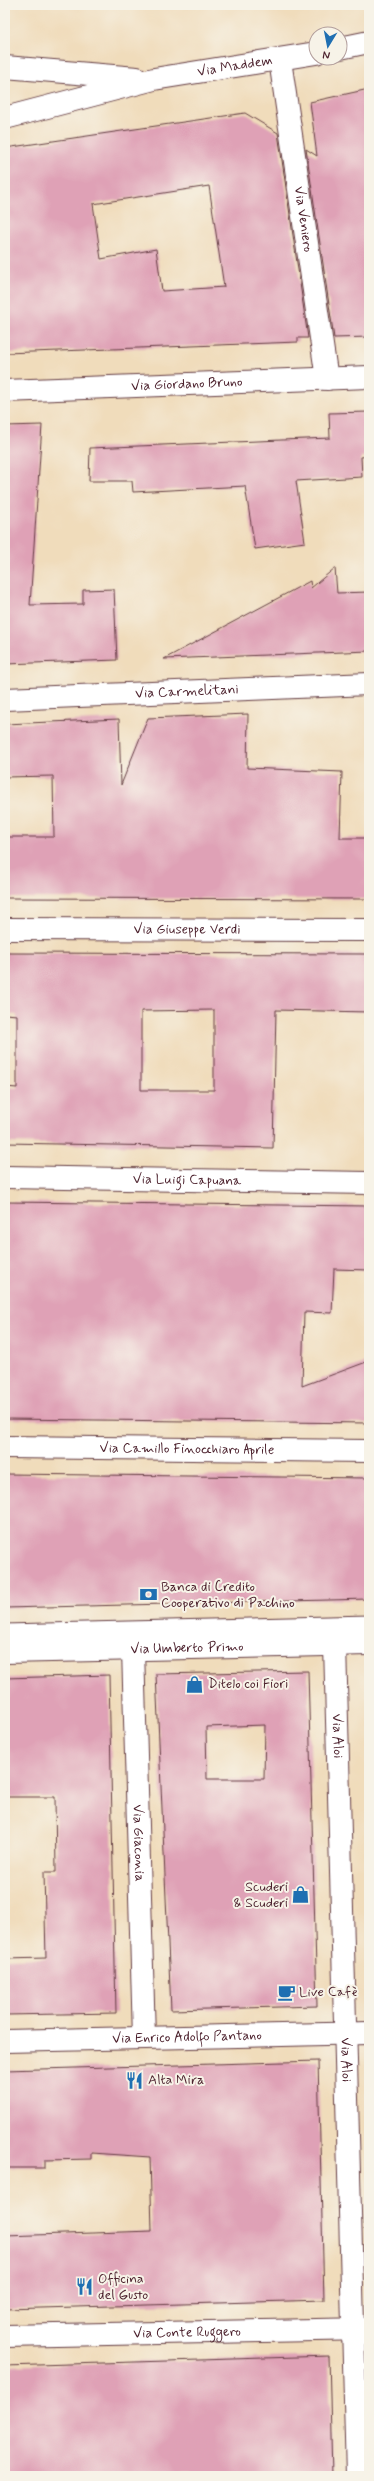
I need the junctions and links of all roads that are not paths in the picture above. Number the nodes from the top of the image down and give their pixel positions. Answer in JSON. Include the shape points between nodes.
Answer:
{"nodes":[{"id":1,"x":369,"y":42,"type":"edge"},
{"id":2,"x":348,"y":46,"type":"edge"},
{"id":3,"x":308,"y":55,"type":"edge"},
{"id":4,"x":280,"y":60,"type":"junction"},
{"id":5,"x":5,"y":67,"type":"edge"},
{"id":6,"x":154,"y":79,"type":"junction"},
{"id":7,"x":5,"y":118,"type":"edge"},
{"id":8,"x":369,"y":377,"type":"edge"},
{"id":9,"x":327,"y":379,"type":"junction"},
{"id":10,"x":5,"y":391,"type":"edge"},
{"id":11,"x":369,"y":684,"type":"edge"},
{"id":12,"x":5,"y":699,"type":"edge"},
{"id":13,"x":5,"y":929,"type":"edge"},
{"id":14,"x":369,"y":930,"type":"edge"},
{"id":15,"x":5,"y":1177,"type":"edge"},
{"id":16,"x":369,"y":1183,"type":"edge"},
{"id":17,"x":5,"y":1446,"type":"edge"},
{"id":18,"x":369,"y":1450,"type":"edge"},
{"id":19,"x":369,"y":1625,"type":"edge"},
{"id":20,"x":5,"y":1634,"type":"edge"},
{"id":21,"x":369,"y":1644,"type":"edge"},
{"id":22,"x":335,"y":1645,"type":"junction"},
{"id":23,"x":133,"y":1649,"type":"junction"},
{"id":24,"x":5,"y":1652,"type":"edge"},
{"id":25,"x":369,"y":2033,"type":"edge"},
{"id":26,"x":345,"y":2034,"type":"junction"},
{"id":27,"x":144,"y":2038,"type":"junction"},
{"id":28,"x":5,"y":2041,"type":"edge"},
{"id":29,"x":361,"y":2329,"type":"edge"},
{"id":30,"x":5,"y":2336,"type":"edge"},
{"id":31,"x":357,"y":2476,"type":"edge"}],
"edges":[{"from":1,"to":2,"type":"street"},
{"from":3,"to":4,"type":"street","name":"Via Maddem"},
{"from":4,"to":6,"type":"street","name":"Via Maddem"},
{"from":4,"to":9,"type":"street","name":"Via Veniero"},
{"from":5,"to":6,"type":"street"},
{"from":6,"to":7,"type":"street"},
{"from":8,"to":9,"type":"street","name":"Via Giordano Bruno"},
{"from":9,"to":10,"type":"street","name":"Via Giordano Bruno"},
{"from":11,"to":12,"type":"street","name":"Via Carmelitani"},
{"from":13,"to":14,"type":"street","name":"Via Giuseppe Verdi"},
{"from":15,"to":16,"type":"street","name":"Via Luigi Capuana"},
{"from":17,"to":18,"type":"street","name":"Via Camillo Finocchiaro Aprile"},
{"from":19,"to":20,"type":"lane"},
{"from":21,"to":22,"type":"street","name":"Via Umberto Primo"},
{"from":22,"to":23,"type":"street","name":"Via Umberto Primo"},
{"from":22,"to":26,"type":"street","name":"Via Aloi"},
{"from":23,"to":24,"type":"street","name":"Via Umberto Primo"},
{"from":23,"to":27,"type":"street","name":"Via Giaconia"},
{"from":25,"to":26,"type":"street","name":"Via Enrico Adolfo Pantano"},
{"from":26,"to":27,"type":"street","name":"Via Enrico Adolfo Pantano"},
{"from":26,"to":29,"type":"street","name":"Via Aloi"},
{"from":27,"to":28,"type":"street","name":"Via Enrico Adolfo Pantano"},
{"from":29,"to":30,"type":"street","name":"Via Conte Ruggero"},
{"from":29,"to":31,"type":"street","name":"Via Aloi"}]}
